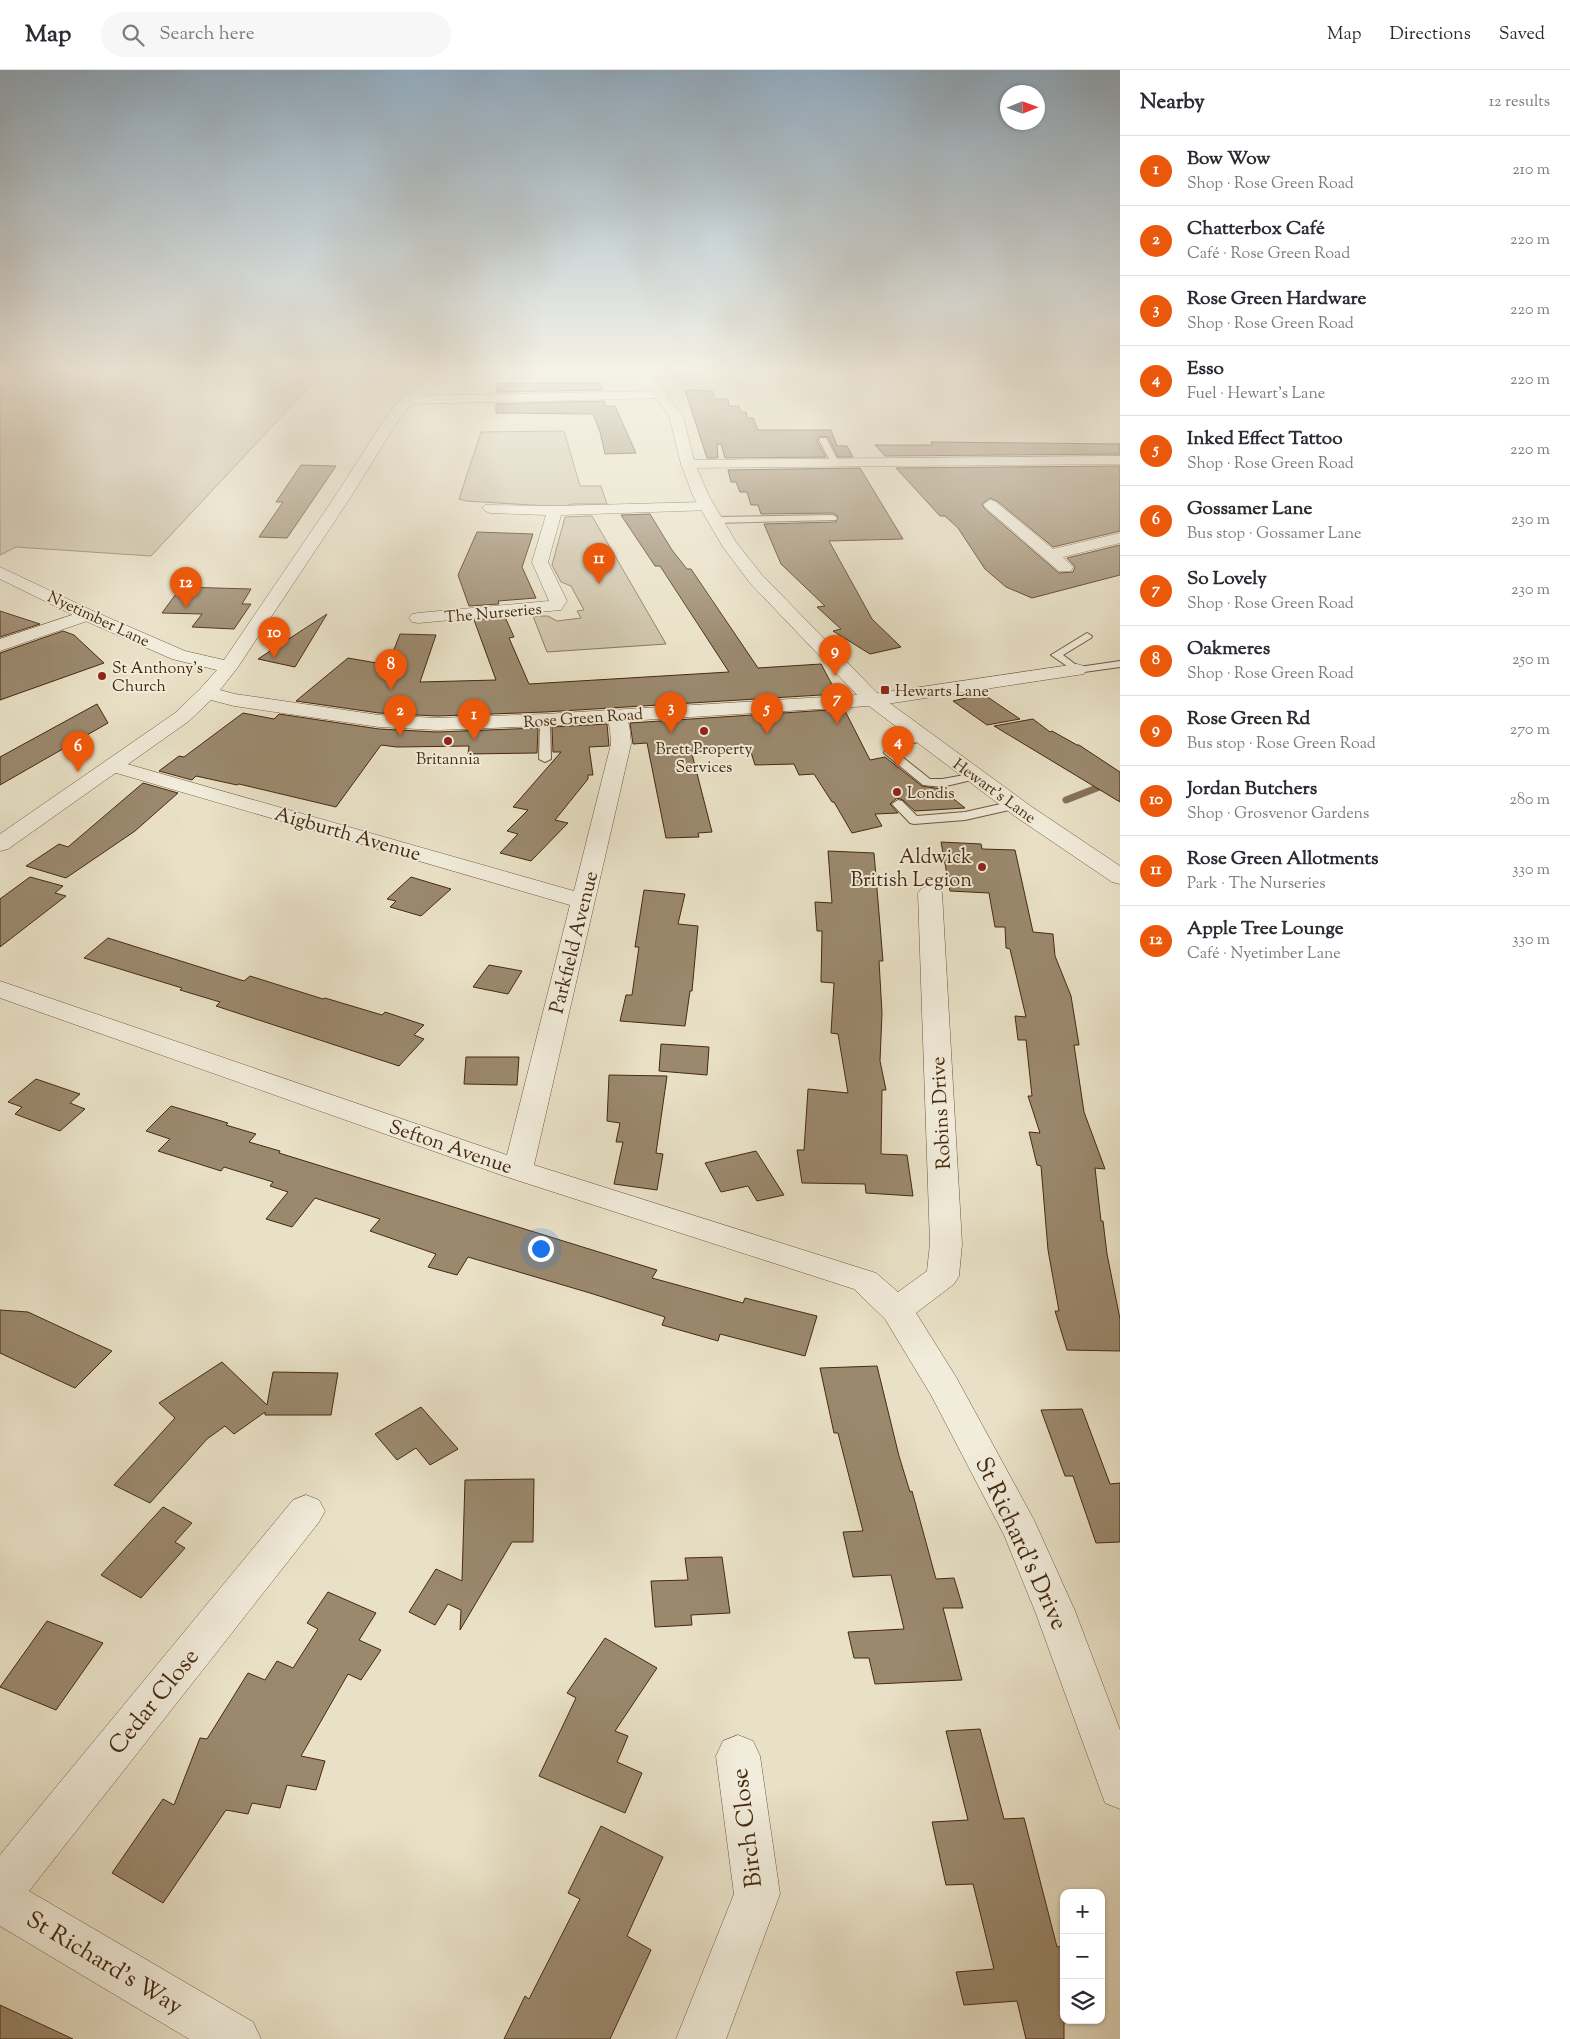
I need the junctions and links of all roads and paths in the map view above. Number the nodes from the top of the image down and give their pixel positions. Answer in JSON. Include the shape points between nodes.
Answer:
{"nodes":[{"id":1,"x":364,"y":463,"type":"edge"},
{"id":2,"x":770,"y":463,"type":"edge"},
{"id":3,"x":688,"y":464,"type":"joint"},
{"id":4,"x":991,"y":505,"type":"dead end"},
{"id":5,"x":490,"y":508,"type":"dead end"},
{"id":6,"x":830,"y":508,"type":"dead end"},
{"id":7,"x":555,"y":511,"type":"junction"},
{"id":8,"x":711,"y":513,"type":"junction"},
{"id":9,"x":1120,"y":538,"type":"edge"},
{"id":10,"x":1050,"y":555,"type":"junction"},
{"id":11,"x":1065,"y":567,"type":"dead end"},
{"id":12,"x":0,"y":572,"type":"edge"},
{"id":13,"x":87,"y":614,"type":"junction"},
{"id":14,"x":418,"y":618,"type":"dead end"},
{"id":15,"x":1086,"y":636,"type":"dead end"},
{"id":16,"x":0,"y":645,"type":"edge"},
{"id":17,"x":1119,"y":665,"type":"edge"},
{"id":18,"x":228,"y":667,"type":"junction"},
{"id":19,"x":1077,"y":670,"type":"junction"},
{"id":20,"x":207,"y":693,"type":"junction"},
{"id":21,"x":873,"y":700,"type":"junction"},
{"id":22,"x":616,"y":715,"type":"junction"},
{"id":23,"x":544,"y":720,"type":"junction"},
{"id":24,"x":924,"y":737,"type":"junction"},
{"id":25,"x":545,"y":759,"type":"dead end"},
{"id":26,"x":113,"y":766,"type":"junction"},
{"id":27,"x":976,"y":776,"type":"junction"},
{"id":28,"x":898,"y":804,"type":"dead end"},
{"id":29,"x":1014,"y":805,"type":"junction"},
{"id":30,"x":0,"y":844,"type":"edge"},
{"id":31,"x":1120,"y":877,"type":"edge"},
{"id":32,"x":930,"y":893,"type":"dead end"},
{"id":33,"x":583,"y":901,"type":"junction"},
{"id":34,"x":0,"y":989,"type":"edge"},
{"id":35,"x":518,"y":1170,"type":"junction"},
{"id":36,"x":897,"y":1310,"type":"junction"},
{"id":37,"x":306,"y":1512,"type":"dead end"},
{"id":38,"x":738,"y":1756,"type":"dead end"},
{"id":39,"x":1120,"y":1788,"type":"edge"},
{"id":40,"x":0,"y":1891,"type":"edge"},
{"id":41,"x":0,"y":1900,"type":"edge"},
{"id":42,"x":236,"y":2039,"type":"edge"},
{"id":43,"x":701,"y":2039,"type":"edge"}],
"edges":[{"from":1,"to":18,"type":"street"},
{"from":2,"to":3,"type":"street"},
{"from":3,"to":8,"type":"street"},
{"from":4,"to":10,"type":"street"},
{"from":5,"to":7,"type":"street"},
{"from":6,"to":8,"type":"lane","via":[[835,522]]},
{"from":7,"to":8,"type":"street"},
{"from":7,"to":14,"type":"street","name":"The Nurseries","via":[[540,562],[558,601],[556,606]]},
{"from":8,"to":21,"type":"street","via":[[729,544],[756,579]]},
{"from":9,"to":10,"type":"street"},
{"from":10,"to":11,"type":"street"},
{"from":12,"to":13,"type":"street","name":"Nyetimber Lane"},
{"from":13,"to":16,"type":"street"},
{"from":13,"to":18,"type":"street","name":"Nyetimber Lane","via":[[179,654]]},
{"from":15,"to":19,"type":"lane","via":[[1056,655]]},
{"from":17,"to":19,"type":"lane"},
{"from":18,"to":20,"type":"street"},
{"from":19,"to":21,"type":"street","name":"Rose Green Road"},
{"from":20,"to":23,"type":"street","name":"Rose Green Road","via":[[408,724]]},
{"from":20,"to":26,"type":"street","via":[[182,717]]},
{"from":21,"to":22,"type":"street","name":"Rose Green Road"},
{"from":21,"to":24,"type":"street","name":"Hewart's Lane"},
{"from":22,"to":23,"type":"street","name":"Rose Green Road"},
{"from":22,"to":33,"type":"street","name":"Parkfield Avenue","via":[[621,744]]},
{"from":23,"to":25,"type":"lane"},
{"from":24,"to":27,"type":"street","name":"Hewart's Lane"},
{"from":24,"to":27,"type":"lane","via":[[895,744],[891,746],[890,753],[927,783]]},
{"from":26,"to":30,"type":"street"},
{"from":26,"to":33,"type":"street","name":"Aigburth Avenue"},
{"from":27,"to":29,"type":"street","name":"Hewart's Lane"},
{"from":28,"to":29,"type":"lane","via":[[914,820],[965,816]]},
{"from":29,"to":31,"type":"street","name":"Hewart's Lane"},
{"from":32,"to":36,"type":"street","name":"Robins Drive","via":[[946,1244],[943,1276]]},
{"from":33,"to":35,"type":"street","name":"Parkfield Avenue"},
{"from":34,"to":35,"type":"street","name":"Sefton Avenue"},
{"from":35,"to":36,"type":"street","name":"Sefton Avenue","via":[[865,1281]]},
{"from":36,"to":39,"type":"street","name":"St Richard's Drive","via":[[944,1387],[1021,1531],[1056,1611]]},
{"from":37,"to":40,"type":"street","name":"Cedar Close"},
{"from":38,"to":43,"type":"street","name":"Birch Close","via":[[757,1894]]},
{"from":41,"to":42,"type":"street","name":"St Richard's Way"}]}
